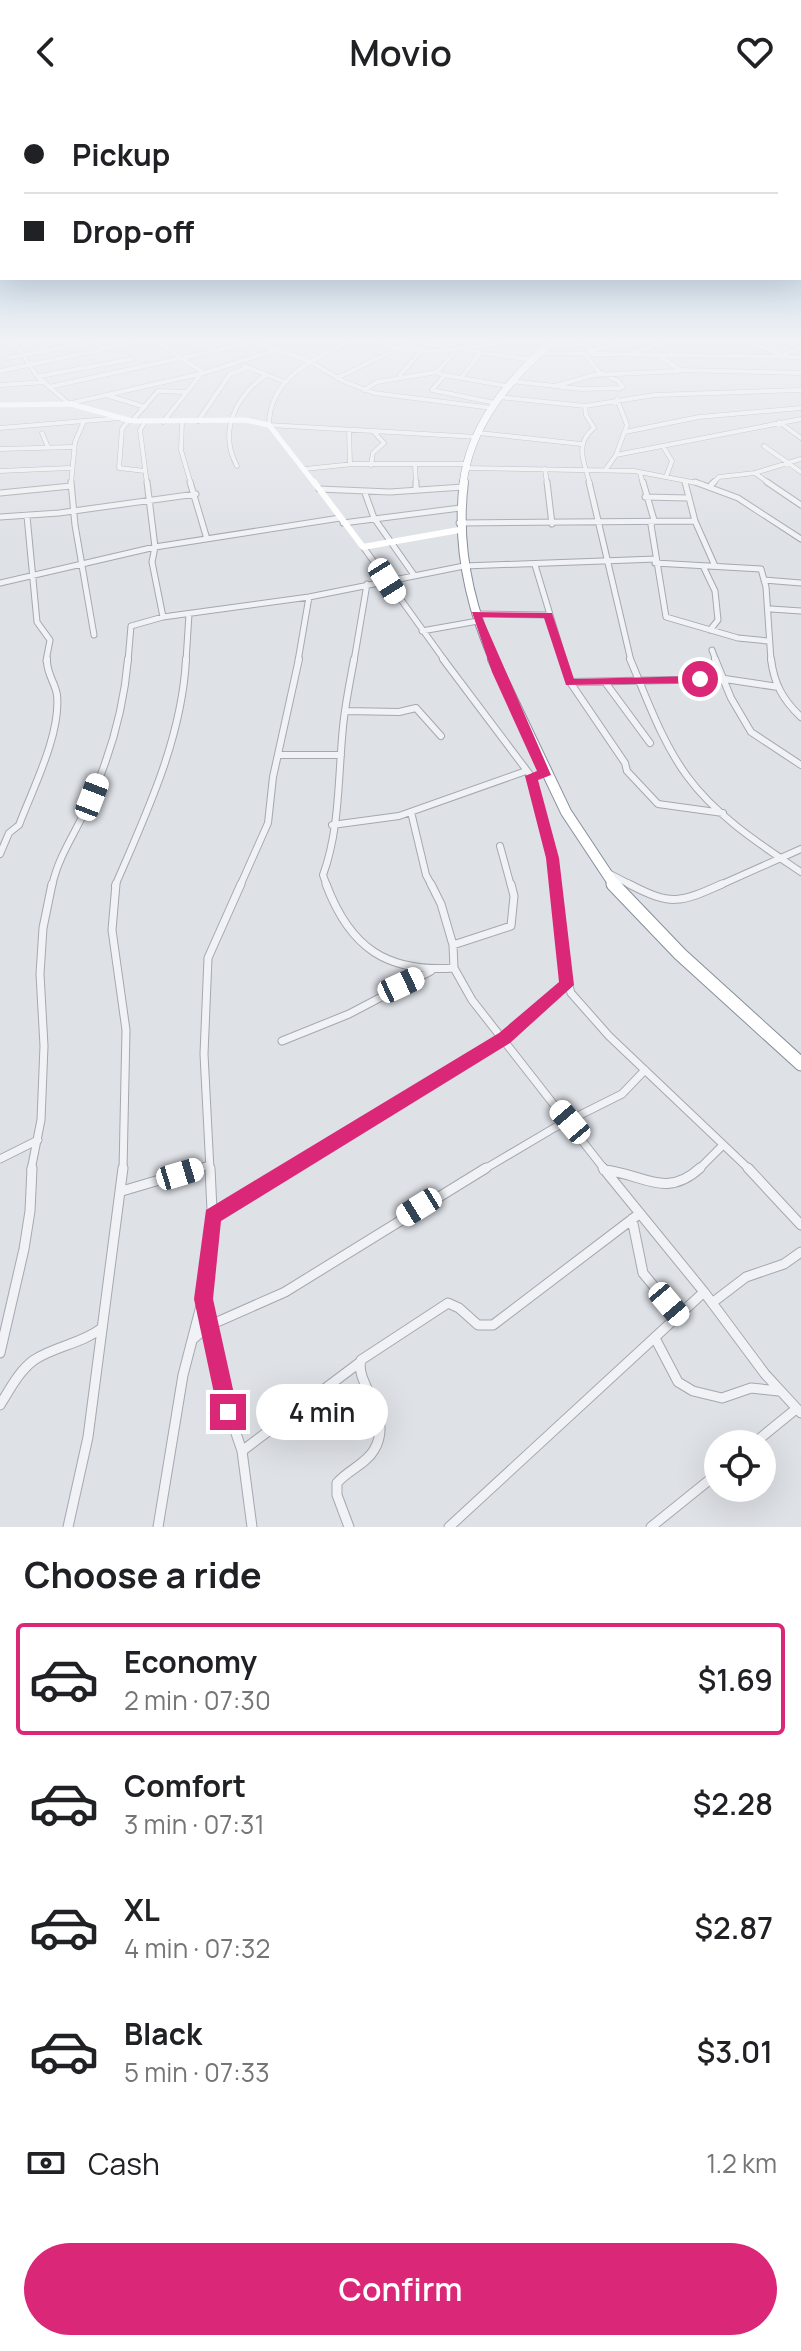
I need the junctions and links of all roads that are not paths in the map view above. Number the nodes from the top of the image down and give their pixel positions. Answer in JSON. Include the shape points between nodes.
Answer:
{"nodes":[{"id":1,"x":87,"y":408,"type":"edge"},
{"id":2,"x":143,"y":408,"type":"edge"},
{"id":3,"x":173,"y":408,"type":"edge"},
{"id":4,"x":207,"y":408,"type":"edge"},
{"id":5,"x":237,"y":408,"type":"edge"},
{"id":6,"x":270,"y":408,"type":"edge"},
{"id":7,"x":492,"y":408,"type":"edge"},
{"id":8,"x":585,"y":408,"type":"edge"},
{"id":9,"x":621,"y":408,"type":"edge"},
{"id":10,"x":796,"y":408,"type":"edge"},
{"id":11,"x":120,"y":418,"type":"junction"},
{"id":12,"x":801,"y":419,"type":"edge"},
{"id":13,"x":229,"y":420,"type":"junction"},
{"id":14,"x":84,"y":421,"type":"junction"},
{"id":15,"x":130,"y":421,"type":"junction"},
{"id":16,"x":182,"y":421,"type":"junction"},
{"id":17,"x":198,"y":421,"type":"junction"},
{"id":18,"x":145,"y":422,"type":"junction"},
{"id":19,"x":163,"y":422,"type":"junction"},
{"id":20,"x":779,"y":422,"type":"junction"},
{"id":21,"x":269,"y":425,"type":"junction"},
{"id":22,"x":0,"y":428,"type":"edge"},
{"id":23,"x":349,"y":430,"type":"junction"},
{"id":24,"x":374,"y":432,"type":"junction"},
{"id":25,"x":625,"y":432,"type":"junction"},
{"id":26,"x":42,"y":433,"type":"dead end"},
{"id":27,"x":478,"y":435,"type":"junction"},
{"id":28,"x":801,"y":438,"type":"edge"},
{"id":29,"x":581,"y":444,"type":"junction"},
{"id":30,"x":764,"y":446,"type":"dead end"},
{"id":31,"x":48,"y":447,"type":"junction"},
{"id":32,"x":72,"y":447,"type":"junction"},
{"id":33,"x":664,"y":448,"type":"junction"},
{"id":34,"x":0,"y":449,"type":"edge"},
{"id":35,"x":616,"y":455,"type":"junction"},
{"id":36,"x":801,"y":459,"type":"edge"},
{"id":37,"x":787,"y":463,"type":"junction"},
{"id":38,"x":350,"y":464,"type":"junction"},
{"id":39,"x":415,"y":464,"type":"junction"},
{"id":40,"x":371,"y":465,"type":"junction"},
{"id":41,"x":237,"y":466,"type":"dead end"},
{"id":42,"x":466,"y":466,"type":"junction"},
{"id":43,"x":69,"y":468,"type":"junction"},
{"id":44,"x":586,"y":468,"type":"junction"},
{"id":45,"x":305,"y":469,"type":"junction"},
{"id":46,"x":545,"y":469,"type":"junction"},
{"id":47,"x":606,"y":469,"type":"junction"},
{"id":48,"x":0,"y":471,"type":"edge"},
{"id":49,"x":145,"y":471,"type":"junction"},
{"id":50,"x":801,"y":472,"type":"edge"},
{"id":51,"x":640,"y":473,"type":"junction"},
{"id":52,"x":755,"y":473,"type":"junction"},
{"id":53,"x":666,"y":477,"type":"junction"},
{"id":54,"x":685,"y":481,"type":"junction"},
{"id":55,"x":71,"y":486,"type":"junction"},
{"id":56,"x":709,"y":486,"type":"junction"},
{"id":57,"x":463,"y":487,"type":"junction"},
{"id":58,"x":416,"y":488,"type":"junction"},
{"id":59,"x":317,"y":489,"type":"junction"},
{"id":60,"x":0,"y":493,"type":"edge"},
{"id":61,"x":365,"y":493,"type":"junction"},
{"id":62,"x":196,"y":494,"type":"junction"},
{"id":63,"x":645,"y":497,"type":"junction"},
{"id":64,"x":687,"y":498,"type":"junction"},
{"id":65,"x":149,"y":499,"type":"junction"},
{"id":66,"x":801,"y":505,"type":"edge"},
{"id":67,"x":460,"y":508,"type":"junction"},
{"id":68,"x":74,"y":511,"type":"junction"},
{"id":69,"x":27,"y":516,"type":"junction"},
{"id":70,"x":0,"y":517,"type":"edge"},
{"id":71,"x":374,"y":518,"type":"junction"},
{"id":72,"x":341,"y":520,"type":"junction"},
{"id":73,"x":654,"y":520,"type":"junction"},
{"id":74,"x":600,"y":521,"type":"junction"},
{"id":75,"x":695,"y":521,"type":"junction"},
{"id":76,"x":552,"y":524,"type":"junction"},
{"id":77,"x":583,"y":524,"type":"junction"},
{"id":78,"x":202,"y":526,"type":"junction"},
{"id":79,"x":459,"y":527,"type":"junction"},
{"id":80,"x":226,"y":536,"type":"junction"},
{"id":81,"x":603,"y":536,"type":"junction"},
{"id":82,"x":207,"y":539,"type":"junction"},
{"id":83,"x":801,"y":539,"type":"edge"},
{"id":84,"x":391,"y":542,"type":"junction"},
{"id":85,"x":155,"y":547,"type":"junction"},
{"id":86,"x":364,"y":548,"type":"junction"},
{"id":87,"x":656,"y":561,"type":"junction"},
{"id":88,"x":606,"y":563,"type":"junction"},
{"id":89,"x":84,"y":564,"type":"junction"},
{"id":90,"x":535,"y":565,"type":"junction"},
{"id":91,"x":464,"y":566,"type":"junction"},
{"id":92,"x":703,"y":566,"type":"junction"},
{"id":93,"x":715,"y":566,"type":"junction"},
{"id":94,"x":35,"y":575,"type":"junction"},
{"id":95,"x":414,"y":575,"type":"junction"},
{"id":96,"x":764,"y":580,"type":"junction"},
{"id":97,"x":387,"y":581,"type":"junction"},
{"id":98,"x":0,"y":583,"type":"edge"},
{"id":99,"x":801,"y":583,"type":"edge"},
{"id":100,"x":367,"y":584,"type":"junction"},
{"id":101,"x":309,"y":597,"type":"junction"},
{"id":102,"x":771,"y":609,"type":"junction"},
{"id":103,"x":801,"y":611,"type":"edge"},
{"id":104,"x":189,"y":614,"type":"junction"},
{"id":105,"x":548,"y":615,"type":"junction"},
{"id":106,"x":163,"y":617,"type":"junction"},
{"id":107,"x":477,"y":617,"type":"junction"},
{"id":108,"x":710,"y":630,"type":"junction"},
{"id":109,"x":422,"y":631,"type":"junction"},
{"id":110,"x":94,"y":635,"type":"dead end"},
{"id":111,"x":768,"y":641,"type":"junction"},
{"id":112,"x":712,"y":650,"type":"dead end"},
{"id":113,"x":636,"y":679,"type":"junction"},
{"id":114,"x":721,"y":679,"type":"junction"},
{"id":115,"x":570,"y":682,"type":"junction"},
{"id":116,"x":605,"y":682,"type":"junction"},
{"id":117,"x":778,"y":687,"type":"junction"},
{"id":118,"x":346,"y":711,"type":"junction"},
{"id":119,"x":801,"y":717,"type":"edge"},
{"id":120,"x":441,"y":736,"type":"dead end"},
{"id":121,"x":650,"y":743,"type":"dead end"},
{"id":122,"x":278,"y":755,"type":"junction"},
{"id":123,"x":341,"y":755,"type":"junction"},
{"id":124,"x":801,"y":765,"type":"edge"},
{"id":125,"x":528,"y":773,"type":"junction"},
{"id":126,"x":545,"y":775,"type":"junction"},
{"id":127,"x":411,"y":812,"type":"junction"},
{"id":128,"x":723,"y":813,"type":"junction"},
{"id":129,"x":332,"y":825,"type":"junction"},
{"id":130,"x":500,"y":846,"type":"dead end"},
{"id":131,"x":801,"y":849,"type":"edge"},
{"id":132,"x":0,"y":854,"type":"edge"},
{"id":133,"x":780,"y":857,"type":"junction"},
{"id":134,"x":603,"y":871,"type":"junction"},
{"id":135,"x":801,"y":872,"type":"edge"},
{"id":136,"x":453,"y":945,"type":"junction"},
{"id":137,"x":454,"y":968,"type":"junction"},
{"id":138,"x":434,"y":970,"type":"junction"},
{"id":139,"x":567,"y":985,"type":"junction"},
{"id":140,"x":504,"y":1038,"type":"junction"},
{"id":141,"x":282,"y":1041,"type":"dead end"},
{"id":142,"x":801,"y":1064,"type":"edge"},
{"id":143,"x":645,"y":1070,"type":"junction"},
{"id":144,"x":570,"y":1122,"type":"junction"},
{"id":145,"x":38,"y":1140,"type":"junction"},
{"id":146,"x":723,"y":1145,"type":"junction"},
{"id":147,"x":0,"y":1159,"type":"edge"},
{"id":148,"x":209,"y":1165,"type":"junction"},
{"id":149,"x":604,"y":1170,"type":"junction"},
{"id":150,"x":122,"y":1191,"type":"junction"},
{"id":151,"x":213,"y":1216,"type":"junction"},
{"id":152,"x":635,"y":1217,"type":"junction"},
{"id":153,"x":801,"y":1225,"type":"edge"},
{"id":154,"x":801,"y":1252,"type":"edge"},
{"id":155,"x":704,"y":1292,"type":"junction"},
{"id":156,"x":204,"y":1299,"type":"junction"},
{"id":157,"x":712,"y":1303,"type":"junction"},
{"id":158,"x":679,"y":1317,"type":"junction"},
{"id":159,"x":208,"y":1326,"type":"junction"},
{"id":160,"x":102,"y":1328,"type":"junction"},
{"id":161,"x":192,"y":1340,"type":"junction"},
{"id":162,"x":656,"y":1340,"type":"junction"},
{"id":163,"x":0,"y":1353,"type":"edge"},
{"id":164,"x":359,"y":1363,"type":"junction"},
{"id":165,"x":779,"y":1391,"type":"junction"},
{"id":166,"x":0,"y":1405,"type":"edge"},
{"id":167,"x":798,"y":1411,"type":"edge"},
{"id":168,"x":772,"y":1430,"type":"edge"},
{"id":169,"x":242,"y":1451,"type":"junction"},
{"id":170,"x":704,"y":1484,"type":"edge"},
{"id":171,"x":68,"y":1527,"type":"edge"},
{"id":172,"x":158,"y":1527,"type":"edge"},
{"id":173,"x":252,"y":1527,"type":"edge"},
{"id":174,"x":349,"y":1527,"type":"edge"},
{"id":175,"x":449,"y":1527,"type":"edge"},
{"id":176,"x":651,"y":1527,"type":"edge"}],
"edges":[{"from":1,"to":11,"type":"street"},
{"from":2,"to":15,"type":"street"},
{"from":3,"to":19,"type":"street"},
{"from":4,"to":17,"type":"street"},
{"from":5,"to":13,"type":"street"},
{"from":6,"to":21,"type":"street"},
{"from":7,"to":27,"type":"highway"},
{"from":8,"to":29,"type":"street","via":[[594,428]]},
{"from":9,"to":25,"type":"street"},
{"from":10,"to":25,"type":"street","via":[[699,417]]},
{"from":11,"to":14,"type":"street"},
{"from":11,"to":15,"type":"street"},
{"from":12,"to":20,"type":"street"},
{"from":13,"to":17,"type":"street"},
{"from":13,"to":21,"type":"street"},
{"from":13,"to":41,"type":"street","via":[[231,456]]},
{"from":14,"to":22,"type":"street"},
{"from":14,"to":32,"type":"street"},
{"from":15,"to":18,"type":"street"},
{"from":15,"to":49,"type":"street","via":[[122,429],[119,468]]},
{"from":16,"to":17,"type":"street"},
{"from":16,"to":19,"type":"street"},
{"from":16,"to":62,"type":"street","via":[[181,450]]},
{"from":18,"to":19,"type":"street"},
{"from":18,"to":49,"type":"street","via":[[140,430]]},
{"from":20,"to":28,"type":"street"},
{"from":20,"to":33,"type":"street"},
{"from":21,"to":23,"type":"street"},
{"from":21,"to":45,"type":"street"},
{"from":23,"to":24,"type":"street"},
{"from":23,"to":38,"type":"street"},
{"from":24,"to":27,"type":"street"},
{"from":24,"to":40,"type":"street","via":[[384,443],[373,453]]},
{"from":25,"to":35,"type":"street"},
{"from":26,"to":31,"type":"street"},
{"from":27,"to":29,"type":"street"},
{"from":27,"to":42,"type":"highway"},
{"from":29,"to":44,"type":"street"},
{"from":30,"to":37,"type":"street"},
{"from":31,"to":32,"type":"street"},
{"from":31,"to":34,"type":"street"},
{"from":32,"to":43,"type":"street"},
{"from":33,"to":35,"type":"street"},
{"from":33,"to":53,"type":"street","via":[[672,461]]},
{"from":35,"to":47,"type":"street"},
{"from":36,"to":37,"type":"street"},
{"from":37,"to":50,"type":"street"},
{"from":37,"to":52,"type":"street"},
{"from":38,"to":40,"type":"street"},
{"from":38,"to":45,"type":"street"},
{"from":39,"to":40,"type":"street"},
{"from":39,"to":42,"type":"street"},
{"from":39,"to":58,"type":"street"},
{"from":42,"to":46,"type":"street"},
{"from":42,"to":57,"type":"highway"},
{"from":43,"to":48,"type":"street"},
{"from":43,"to":55,"type":"street"},
{"from":44,"to":46,"type":"street"},
{"from":44,"to":47,"type":"street"},
{"from":44,"to":74,"type":"street"},
{"from":45,"to":59,"type":"street"},
{"from":46,"to":76,"type":"street"},
{"from":47,"to":51,"type":"street"},
{"from":49,"to":65,"type":"street"},
{"from":51,"to":53,"type":"street"},
{"from":51,"to":63,"type":"street"},
{"from":52,"to":56,"type":"street","via":[[719,477]]},
{"from":52,"to":66,"type":"street"},
{"from":53,"to":54,"type":"street"},
{"from":54,"to":56,"type":"street"},
{"from":54,"to":64,"type":"street"},
{"from":55,"to":60,"type":"street"},
{"from":55,"to":68,"type":"street"},
{"from":56,"to":83,"type":"street","via":[[735,496]]},
{"from":57,"to":58,"type":"street"},
{"from":57,"to":67,"type":"highway"},
{"from":58,"to":61,"type":"street"},
{"from":59,"to":61,"type":"street"},
{"from":59,"to":72,"type":"street"},
{"from":61,"to":71,"type":"street"},
{"from":62,"to":65,"type":"street"},
{"from":62,"to":78,"type":"street"},
{"from":63,"to":64,"type":"street"},
{"from":63,"to":73,"type":"street"},
{"from":64,"to":75,"type":"street"},
{"from":65,"to":68,"type":"street"},
{"from":65,"to":85,"type":"street"},
{"from":67,"to":71,"type":"street"},
{"from":67,"to":79,"type":"highway"},
{"from":68,"to":69,"type":"street"},
{"from":68,"to":89,"type":"street"},
{"from":69,"to":70,"type":"street"},
{"from":69,"to":94,"type":"street"},
{"from":71,"to":72,"type":"street"},
{"from":71,"to":84,"type":"street"},
{"from":72,"to":80,"type":"street"},
{"from":72,"to":86,"type":"street"},
{"from":73,"to":74,"type":"street"},
{"from":73,"to":75,"type":"street"},
{"from":73,"to":87,"type":"street"},
{"from":74,"to":77,"type":"street"},
{"from":74,"to":81,"type":"street"},
{"from":75,"to":93,"type":"street"},
{"from":76,"to":77,"type":"street"},
{"from":76,"to":79,"type":"street"},
{"from":77,"to":81,"type":"street"},
{"from":78,"to":80,"type":"street"},
{"from":78,"to":82,"type":"street"},
{"from":79,"to":84,"type":"street"},
{"from":79,"to":91,"type":"highway"},
{"from":80,"to":82,"type":"street"},
{"from":81,"to":88,"type":"street"},
{"from":82,"to":85,"type":"street"},
{"from":84,"to":86,"type":"street"},
{"from":84,"to":95,"type":"street"},
{"from":85,"to":89,"type":"street"},
{"from":85,"to":106,"type":"street","via":[[152,562]]},
{"from":86,"to":97,"type":"street"},
{"from":87,"to":88,"type":"street"},
{"from":87,"to":92,"type":"street"},
{"from":87,"to":108,"type":"street","via":[[666,617]]},
{"from":88,"to":90,"type":"street"},
{"from":88,"to":113,"type":"street"},
{"from":89,"to":94,"type":"street"},
{"from":89,"to":110,"type":"street"},
{"from":90,"to":91,"type":"street"},
{"from":90,"to":105,"type":"street"},
{"from":91,"to":95,"type":"street"},
{"from":91,"to":107,"type":"highway"},
{"from":92,"to":93,"type":"street"},
{"from":92,"to":108,"type":"street","via":[[716,596],[718,620]]},
{"from":93,"to":96,"type":"street","via":[[758,568]]},
{"from":94,"to":98,"type":"street"},
{"from":94,"to":132,"type":"street","via":[[37,622],[50,640],[46,663],[57,692],[56,724],[19,825]]},
{"from":95,"to":97,"type":"street"},
{"from":96,"to":99,"type":"street"},
{"from":96,"to":102,"type":"street"},
{"from":97,"to":100,"type":"street"},
{"from":97,"to":109,"type":"street"},
{"from":100,"to":101,"type":"street"},
{"from":100,"to":118,"type":"street"},
{"from":101,"to":104,"type":"street"},
{"from":101,"to":122,"type":"street"},
{"from":102,"to":103,"type":"street"},
{"from":102,"to":111,"type":"street"},
{"from":104,"to":106,"type":"street"},
{"from":104,"to":150,"type":"street","via":[[185,682],[168,751],[114,889],[112,930],[126,1030]]},
{"from":105,"to":107,"type":"street"},
{"from":105,"to":115,"type":"street"},
{"from":106,"to":145,"type":"street","via":[[129,628],[125,694],[112,742],[92,797],[57,862],[40,949],[44,1046]]},
{"from":107,"to":109,"type":"street"},
{"from":107,"to":126,"type":"highway"},
{"from":108,"to":111,"type":"street"},
{"from":109,"to":125,"type":"street"},
{"from":111,"to":117,"type":"street"},
{"from":112,"to":114,"type":"street"},
{"from":113,"to":114,"type":"street"},
{"from":113,"to":116,"type":"street"},
{"from":113,"to":128,"type":"street","via":[[687,776]]},
{"from":114,"to":117,"type":"street"},
{"from":114,"to":124,"type":"street","via":[[750,731]]},
{"from":115,"to":116,"type":"street"},
{"from":115,"to":128,"type":"street","via":[[627,771],[654,801]]},
{"from":116,"to":121,"type":"street"},
{"from":117,"to":119,"type":"street","via":[[782,699]]},
{"from":118,"to":120,"type":"street","via":[[416,708]]},
{"from":118,"to":123,"type":"street"},
{"from":122,"to":123,"type":"street"},
{"from":122,"to":148,"type":"street","via":[[264,835],[208,958],[204,1054]]},
{"from":123,"to":129,"type":"street"},
{"from":125,"to":126,"type":"street"},
{"from":125,"to":127,"type":"street"},
{"from":125,"to":139,"type":"street","via":[[553,858]]},
{"from":126,"to":134,"type":"highway"},
{"from":127,"to":129,"type":"street"},
{"from":127,"to":136,"type":"street","via":[[426,875]]},
{"from":128,"to":133,"type":"street"},
{"from":129,"to":138,"type":"street","via":[[323,875],[341,914],[369,948],[404,967]]},
{"from":130,"to":136,"type":"street","via":[[514,896],[511,926]]},
{"from":131,"to":133,"type":"street"},
{"from":133,"to":134,"type":"street","via":[[682,902],[657,899]]},
{"from":133,"to":135,"type":"street"},
{"from":134,"to":142,"type":"highway","via":[[659,932]]},
{"from":136,"to":137,"type":"street"},
{"from":137,"to":138,"type":"street"},
{"from":137,"to":140,"type":"street"},
{"from":138,"to":141,"type":"street"},
{"from":139,"to":140,"type":"street"},
{"from":139,"to":143,"type":"street","via":[[586,1012]]},
{"from":140,"to":144,"type":"street"},
{"from":140,"to":151,"type":"street"},
{"from":143,"to":144,"type":"street","via":[[622,1094]]},
{"from":143,"to":146,"type":"street"},
{"from":144,"to":149,"type":"street"},
{"from":144,"to":159,"type":"street","via":[[448,1189],[285,1292]]},
{"from":145,"to":147,"type":"street"},
{"from":145,"to":163,"type":"street","via":[[24,1249]]},
{"from":146,"to":149,"type":"street","via":[[694,1174],[672,1185]]},
{"from":146,"to":153,"type":"street"},
{"from":148,"to":150,"type":"street"},
{"from":148,"to":151,"type":"street"},
{"from":149,"to":152,"type":"street"},
{"from":150,"to":160,"type":"street"},
{"from":151,"to":156,"type":"street"},
{"from":152,"to":155,"type":"street"},
{"from":152,"to":158,"type":"street","via":[[643,1273]]},
{"from":152,"to":164,"type":"street","via":[[493,1325],[478,1325],[448,1303]]},
{"from":154,"to":157,"type":"street","via":[[746,1277]]},
{"from":155,"to":157,"type":"street"},
{"from":155,"to":158,"type":"street"},
{"from":156,"to":159,"type":"street"},
{"from":156,"to":161,"type":"street"},
{"from":157,"to":165,"type":"street"},
{"from":158,"to":162,"type":"street"},
{"from":159,"to":161,"type":"street"},
{"from":159,"to":169,"type":"street"},
{"from":160,"to":166,"type":"street","via":[[81,1344],[31,1363]]},
{"from":160,"to":171,"type":"street","via":[[88,1437]]},
{"from":161,"to":172,"type":"street"},
{"from":162,"to":165,"type":"street","via":[[678,1382],[693,1391],[726,1398],[751,1388]]},
{"from":162,"to":175,"type":"street"},
{"from":164,"to":169,"type":"street"},
{"from":164,"to":174,"type":"street","via":[[380,1426],[372,1453],[337,1483]]},
{"from":165,"to":167,"type":"street"},
{"from":167,"to":168,"type":"street"},
{"from":169,"to":173,"type":"street"},
{"from":170,"to":176,"type":"street"}]}
